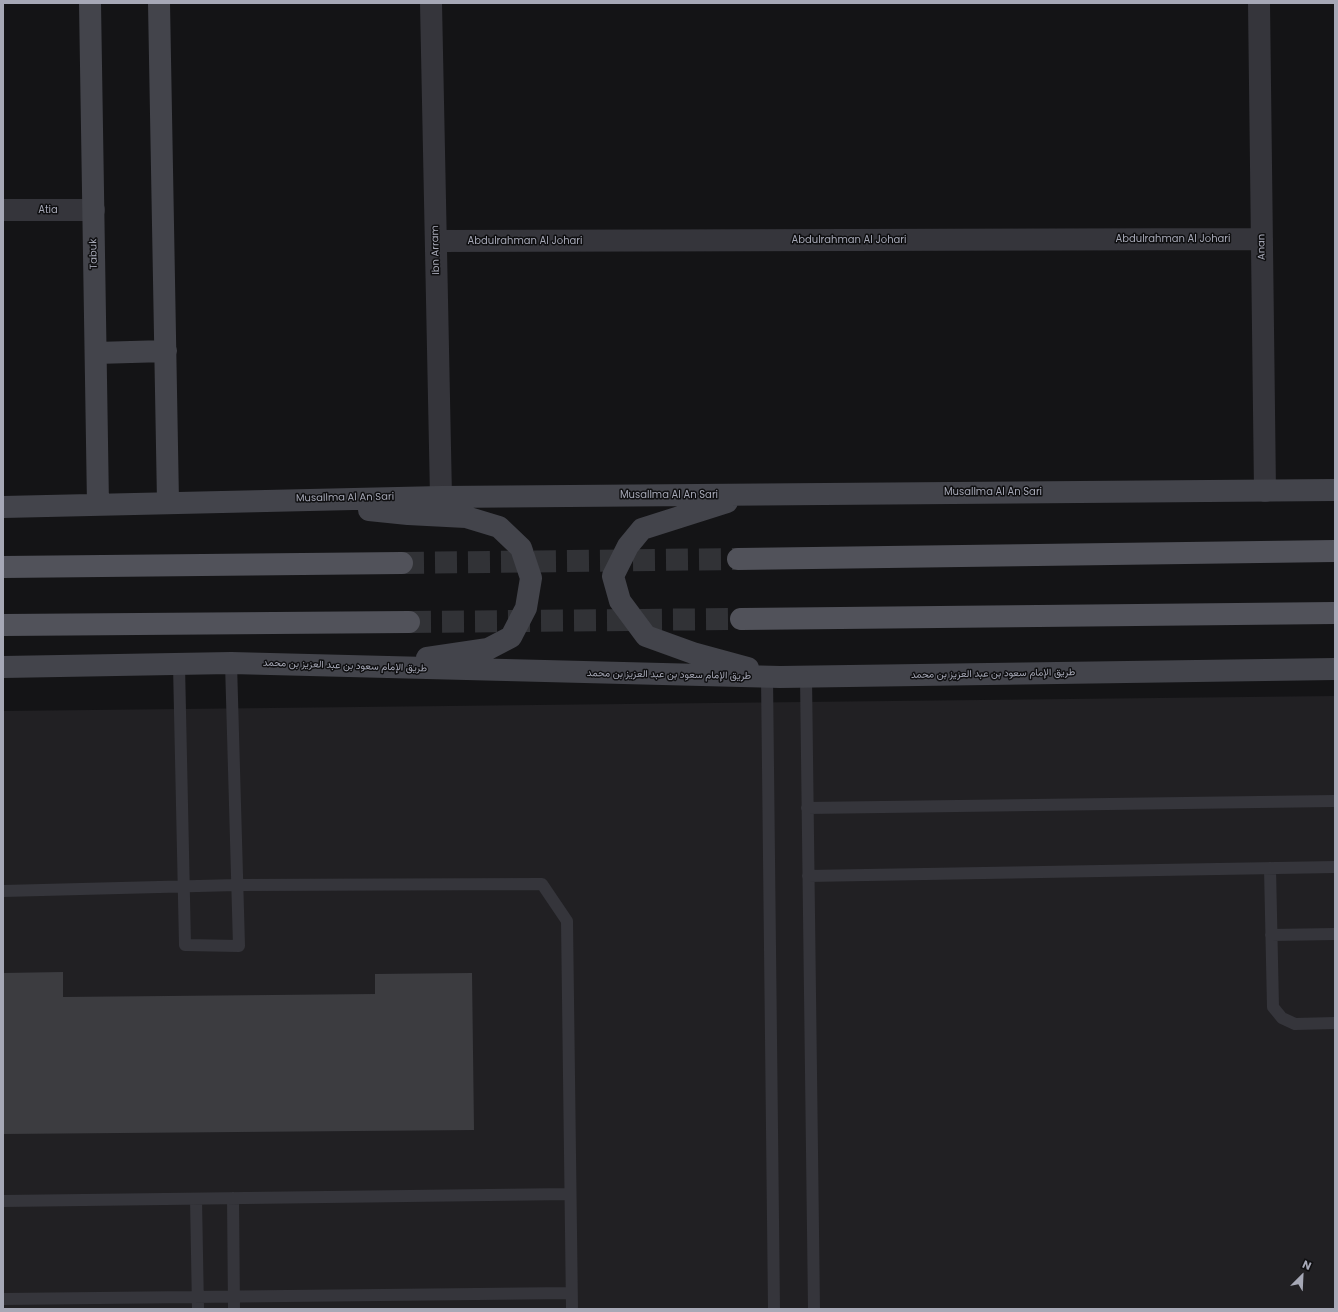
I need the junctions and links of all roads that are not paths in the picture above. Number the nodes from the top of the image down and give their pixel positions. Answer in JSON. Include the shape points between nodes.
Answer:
{"nodes":[{"id":1,"x":90,"y":3,"type":"edge"},
{"id":2,"x":159,"y":3,"type":"edge"},
{"id":3,"x":431,"y":3,"type":"edge"},
{"id":4,"x":1259,"y":3,"type":"edge"},
{"id":5,"x":3,"y":210,"type":"edge"},
{"id":6,"x":94,"y":210,"type":"junction"},
{"id":7,"x":1262,"y":239,"type":"junction"},
{"id":8,"x":436,"y":241,"type":"junction"},
{"id":9,"x":166,"y":351,"type":"junction"},
{"id":10,"x":96,"y":353,"type":"junction"},
{"id":11,"x":1265,"y":490,"type":"junction"},
{"id":12,"x":1335,"y":490,"type":"edge"},
{"id":13,"x":751,"y":494,"type":"junction"},
{"id":14,"x":441,"y":497,"type":"junction"},
{"id":15,"x":278,"y":500,"type":"junction"},
{"id":16,"x":168,"y":502,"type":"junction"},
{"id":17,"x":98,"y":505,"type":"junction"},
{"id":18,"x":3,"y":507,"type":"edge"},
{"id":19,"x":1335,"y":551,"type":"edge"},
{"id":20,"x":738,"y":559,"type":"tunnel mouth"},
{"id":21,"x":402,"y":563,"type":"tunnel mouth"},
{"id":22,"x":3,"y":567,"type":"edge"},
{"id":23,"x":1335,"y":613,"type":"edge"},
{"id":24,"x":740,"y":619,"type":"tunnel mouth"},
{"id":25,"x":409,"y":622,"type":"tunnel mouth"},
{"id":26,"x":3,"y":625,"type":"edge"},
{"id":27,"x":231,"y":663,"type":"junction"},
{"id":28,"x":179,"y":665,"type":"junction"},
{"id":29,"x":3,"y":667,"type":"edge"},
{"id":30,"x":356,"y":667,"type":"junction"},
{"id":31,"x":1335,"y":670,"type":"edge"},
{"id":32,"x":774,"y":677,"type":"junction"},
{"id":33,"x":806,"y":677,"type":"junction"},
{"id":34,"x":1335,"y":800,"type":"edge"},
{"id":35,"x":807,"y":808,"type":"junction"},
{"id":36,"x":1335,"y":867,"type":"edge"},
{"id":37,"x":1270,"y":868,"type":"junction"},
{"id":38,"x":808,"y":876,"type":"junction"},
{"id":39,"x":237,"y":885,"type":"junction"},
{"id":40,"x":184,"y":886,"type":"junction"},
{"id":41,"x":3,"y":891,"type":"edge"},
{"id":42,"x":1335,"y":934,"type":"edge"},
{"id":43,"x":1271,"y":935,"type":"junction"},
{"id":44,"x":1335,"y":1023,"type":"edge"},
{"id":45,"x":570,"y":1194,"type":"junction"},
{"id":46,"x":233,"y":1198,"type":"junction"},
{"id":47,"x":196,"y":1199,"type":"junction"},
{"id":48,"x":3,"y":1201,"type":"edge"},
{"id":49,"x":571,"y":1293,"type":"junction"},
{"id":50,"x":234,"y":1297,"type":"junction"},
{"id":51,"x":3,"y":1299,"type":"edge"},
{"id":52,"x":198,"y":1303,"type":"edge"},
{"id":53,"x":234,"y":1309,"type":"edge"},
{"id":54,"x":572,"y":1309,"type":"edge"},
{"id":55,"x":774,"y":1309,"type":"edge"},
{"id":56,"x":814,"y":1309,"type":"edge"}],
"edges":[{"from":1,"to":6,"type":"street","name":"Tabuk"},
{"from":2,"to":9,"type":"street"},
{"from":3,"to":8,"type":"street","name":"Ibn Arram"},
{"from":4,"to":7,"type":"street","name":"Anan"},
{"from":5,"to":6,"type":"street","name":"Atia"},
{"from":6,"to":10,"type":"street","name":"Tabuk"},
{"from":7,"to":8,"type":"street","name":"Abdulrahman Al Johari"},
{"from":7,"to":11,"type":"street","name":"Anan"},
{"from":8,"to":14,"type":"street","name":"Ibn Arram"},
{"from":9,"to":10,"type":"street"},
{"from":9,"to":16,"type":"street"},
{"from":10,"to":17,"type":"street","name":"Tabuk"},
{"from":11,"to":12,"type":"street","name":"Musallma Al An Sari"},
{"from":11,"to":13,"type":"street","name":"Musallma Al An Sari"},
{"from":13,"to":14,"type":"street","name":"Musallma Al An Sari"},
{"from":13,"to":32,"type":"street","via":[[642,529],[628,546],[613,576],[620,601],[646,636],[692,653]]},
{"from":14,"to":15,"type":"street","name":"Musallma Al An Sari"},
{"from":15,"to":16,"type":"street","name":"Musallma Al An Sari"},
{"from":15,"to":30,"type":"street","via":[[408,514],[466,517],[498,527],[521,548],[531,578],[526,608],[511,637],[488,649]]},
{"from":16,"to":17,"type":"street","name":"Musallma Al An Sari"},
{"from":17,"to":18,"type":"street","name":"Musallma Al An Sari"},
{"from":19,"to":20,"type":"main road"},
{"from":21,"to":22,"type":"main road"},
{"from":23,"to":24,"type":"main road"},
{"from":25,"to":26,"type":"main road"},
{"from":27,"to":28,"type":"street","name":"طريق الإمام سعود بن عبد العزيز بن محمد"},
{"from":27,"to":30,"type":"street","name":"طريق الإمام سعود بن عبد العزيز بن محمد"},
{"from":27,"to":39,"type":"lane"},
{"from":28,"to":29,"type":"street","name":"طريق الإمام سعود بن عبد العزيز بن محمد"},
{"from":28,"to":40,"type":"lane"},
{"from":30,"to":32,"type":"street","name":"طريق الإمام سعود بن عبد العزيز بن محمد"},
{"from":31,"to":33,"type":"street","name":"طريق الإمام سعود بن عبد العزيز بن محمد"},
{"from":32,"to":33,"type":"street","name":"طريق الإمام سعود بن عبد العزيز بن محمد"},
{"from":32,"to":55,"type":"lane"},
{"from":33,"to":35,"type":"lane"},
{"from":34,"to":35,"type":"lane"},
{"from":35,"to":38,"type":"lane"},
{"from":36,"to":37,"type":"lane"},
{"from":37,"to":38,"type":"lane"},
{"from":37,"to":43,"type":"lane"},
{"from":38,"to":56,"type":"lane"},
{"from":39,"to":40,"type":"lane"},
{"from":39,"to":40,"type":"lane","via":[[239,946],[185,945]]},
{"from":39,"to":45,"type":"lane","via":[[542,884],[567,921]]},
{"from":40,"to":41,"type":"lane"},
{"from":42,"to":43,"type":"lane"},
{"from":43,"to":44,"type":"lane","via":[[1272,1008],[1282,1018],[1295,1024]]},
{"from":45,"to":46,"type":"lane"},
{"from":45,"to":49,"type":"lane"},
{"from":46,"to":47,"type":"lane"},
{"from":46,"to":50,"type":"lane"},
{"from":47,"to":48,"type":"lane"},
{"from":47,"to":52,"type":"lane"},
{"from":49,"to":50,"type":"lane"},
{"from":49,"to":54,"type":"lane"},
{"from":50,"to":52,"type":"lane"},
{"from":50,"to":53,"type":"lane"},
{"from":51,"to":52,"type":"lane"}]}
